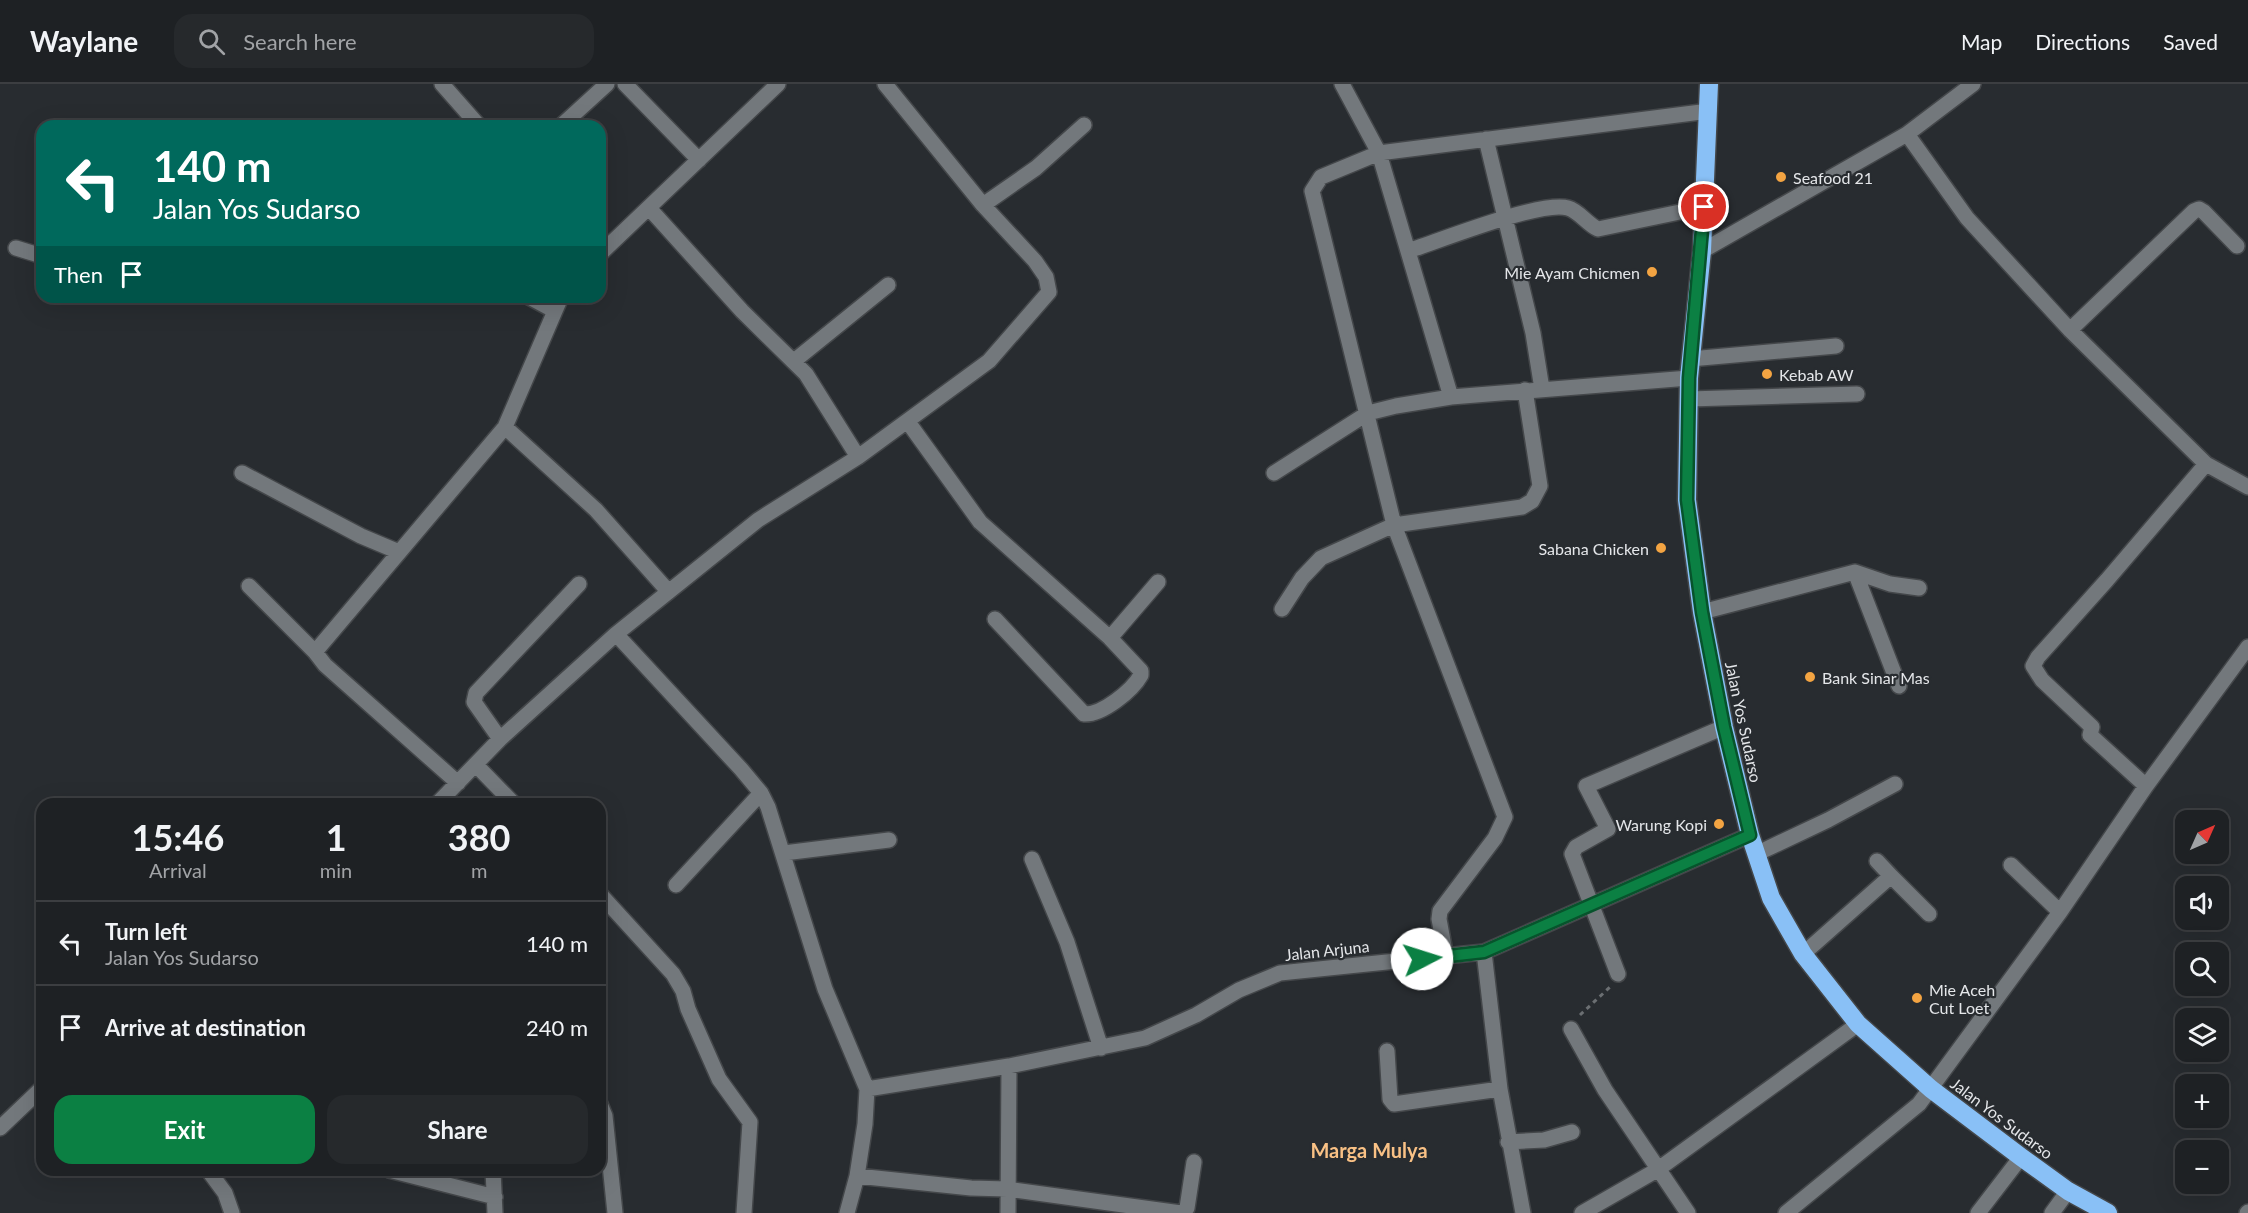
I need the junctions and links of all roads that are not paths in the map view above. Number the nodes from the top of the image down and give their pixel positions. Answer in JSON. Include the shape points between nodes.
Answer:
{"nodes":[{"id":1,"x":442,"y":84,"type":"edge"},
{"id":2,"x":625,"y":84,"type":"edge"},
{"id":3,"x":778,"y":84,"type":"edge"},
{"id":4,"x":1342,"y":84,"type":"edge"},
{"id":5,"x":1709,"y":84,"type":"edge"},
{"id":6,"x":1973,"y":84,"type":"edge"},
{"id":7,"x":888,"y":85,"type":"edge"},
{"id":8,"x":599,"y":87,"type":"edge"},
{"id":9,"x":1709,"y":111,"type":"junction"},
{"id":10,"x":474,"y":120,"type":"edge"},
{"id":11,"x":567,"y":120,"type":"edge"},
{"id":12,"x":1084,"y":125,"type":"dead end"},
{"id":13,"x":1907,"y":134,"type":"junction"},
{"id":14,"x":1486,"y":139,"type":"junction"},
{"id":15,"x":1379,"y":153,"type":"junction"},
{"id":16,"x":699,"y":160,"type":"junction"},
{"id":17,"x":983,"y":205,"type":"junction"},
{"id":18,"x":1704,"y":207,"type":"junction"},
{"id":19,"x":649,"y":208,"type":"junction"},
{"id":20,"x":1505,"y":218,"type":"junction"},
{"id":21,"x":2238,"y":246,"type":"dead end"},
{"id":22,"x":16,"y":248,"type":"dead end"},
{"id":23,"x":606,"y":248,"type":"edge"},
{"id":24,"x":1408,"y":251,"type":"junction"},
{"id":25,"x":1702,"y":251,"type":"junction"},
{"id":26,"x":36,"y":254,"type":"edge"},
{"id":27,"x":888,"y":285,"type":"dead end"},
{"id":28,"x":539,"y":303,"type":"edge"},
{"id":29,"x":559,"y":303,"type":"edge"},
{"id":30,"x":555,"y":312,"type":"junction"},
{"id":31,"x":2070,"y":330,"type":"junction"},
{"id":32,"x":1836,"y":346,"type":"dead end"},
{"id":33,"x":1690,"y":359,"type":"junction"},
{"id":34,"x":794,"y":361,"type":"junction"},
{"id":35,"x":1689,"y":378,"type":"junction"},
{"id":36,"x":1542,"y":389,"type":"junction"},
{"id":37,"x":1525,"y":390,"type":"junction"},
{"id":38,"x":1857,"y":394,"type":"dead end"},
{"id":39,"x":1451,"y":397,"type":"junction"},
{"id":40,"x":1689,"y":399,"type":"junction"},
{"id":41,"x":1368,"y":413,"type":"junction"},
{"id":42,"x":908,"y":422,"type":"junction"},
{"id":43,"x":505,"y":427,"type":"junction"},
{"id":44,"x":858,"y":457,"type":"junction"},
{"id":45,"x":2206,"y":464,"type":"junction"},
{"id":46,"x":243,"y":473,"type":"dead end"},
{"id":47,"x":1274,"y":474,"type":"dead end"},
{"id":48,"x":2248,"y":487,"type":"edge"},
{"id":49,"x":1394,"y":525,"type":"junction"},
{"id":50,"x":399,"y":552,"type":"junction"},
{"id":51,"x":1856,"y":572,"type":"junction"},
{"id":52,"x":1158,"y":582,"type":"dead end"},
{"id":53,"x":579,"y":584,"type":"dead end"},
{"id":54,"x":249,"y":586,"type":"dead end"},
{"id":55,"x":1919,"y":588,"type":"dead end"},
{"id":56,"x":668,"y":591,"type":"junction"},
{"id":57,"x":1282,"y":609,"type":"dead end"},
{"id":58,"x":1702,"y":612,"type":"junction"},
{"id":59,"x":995,"y":619,"type":"dead end"},
{"id":60,"x":616,"y":634,"type":"junction"},
{"id":61,"x":1110,"y":638,"type":"junction"},
{"id":62,"x":2248,"y":647,"type":"edge"},
{"id":63,"x":315,"y":652,"type":"junction"},
{"id":64,"x":1899,"y":686,"type":"dead end"},
{"id":65,"x":1724,"y":727,"type":"junction"},
{"id":66,"x":500,"y":739,"type":"junction"},
{"id":67,"x":476,"y":765,"type":"junction"},
{"id":68,"x":458,"y":783,"type":"junction"},
{"id":69,"x":1895,"y":784,"type":"dead end"},
{"id":70,"x":2146,"y":786,"type":"junction"},
{"id":71,"x":761,"y":793,"type":"junction"},
{"id":72,"x":443,"y":798,"type":"edge"},
{"id":73,"x":508,"y":798,"type":"edge"},
{"id":74,"x":1750,"y":835,"type":"junction"},
{"id":75,"x":889,"y":840,"type":"dead end"},
{"id":76,"x":784,"y":853,"type":"junction"},
{"id":77,"x":1756,"y":854,"type":"junction"},
{"id":78,"x":1032,"y":859,"type":"dead end"},
{"id":79,"x":1876,"y":861,"type":"dead end"},
{"id":80,"x":2011,"y":865,"type":"dead end"},
{"id":81,"x":1891,"y":876,"type":"junction"},
{"id":82,"x":676,"y":885,"type":"dead end"},
{"id":83,"x":606,"y":901,"type":"edge"},
{"id":84,"x":1591,"y":905,"type":"junction"},
{"id":85,"x":2060,"y":912,"type":"junction"},
{"id":86,"x":1929,"y":914,"type":"dead end"},
{"id":87,"x":1484,"y":952,"type":"junction"},
{"id":88,"x":1803,"y":954,"type":"junction"},
{"id":89,"x":1446,"y":957,"type":"junction"},
{"id":90,"x":1618,"y":974,"type":"road end"},
{"id":91,"x":1858,"y":1024,"type":"junction"},
{"id":92,"x":1571,"y":1029,"type":"road end"},
{"id":93,"x":1101,"y":1048,"type":"junction"},
{"id":94,"x":1387,"y":1051,"type":"dead end"},
{"id":95,"x":1009,"y":1066,"type":"junction"},
{"id":96,"x":867,"y":1089,"type":"junction"},
{"id":97,"x":1500,"y":1089,"type":"junction"},
{"id":98,"x":1931,"y":1089,"type":"junction"},
{"id":99,"x":36,"y":1094,"type":"edge"},
{"id":100,"x":606,"y":1126,"type":"edge"},
{"id":101,"x":0,"y":1128,"type":"edge"},
{"id":102,"x":1572,"y":1132,"type":"dead end"},
{"id":103,"x":1508,"y":1142,"type":"junction"},
{"id":104,"x":2020,"y":1157,"type":"junction"},
{"id":105,"x":1194,"y":1162,"type":"dead end"},
{"id":106,"x":1658,"y":1170,"type":"junction"},
{"id":107,"x":212,"y":1176,"type":"edge"},
{"id":108,"x":413,"y":1176,"type":"edge"},
{"id":109,"x":493,"y":1176,"type":"edge"},
{"id":110,"x":857,"y":1176,"type":"junction"},
{"id":111,"x":1007,"y":1189,"type":"junction"},
{"id":112,"x":2068,"y":1191,"type":"junction"},
{"id":113,"x":495,"y":1197,"type":"junction"},
{"id":114,"x":232,"y":1213,"type":"edge"},
{"id":115,"x":495,"y":1213,"type":"edge"},
{"id":116,"x":615,"y":1213,"type":"edge"},
{"id":117,"x":744,"y":1213,"type":"edge"},
{"id":118,"x":847,"y":1213,"type":"edge"},
{"id":119,"x":1008,"y":1213,"type":"edge"},
{"id":120,"x":1523,"y":1213,"type":"edge"},
{"id":121,"x":1582,"y":1213,"type":"edge"},
{"id":122,"x":1688,"y":1213,"type":"edge"},
{"id":123,"x":1786,"y":1213,"type":"edge"},
{"id":124,"x":1978,"y":1213,"type":"edge"},
{"id":125,"x":2052,"y":1213,"type":"edge"},
{"id":126,"x":2108,"y":1213,"type":"edge"}],
"edges":[{"from":1,"to":10,"type":"street"},
{"from":2,"to":16,"type":"street"},
{"from":3,"to":16,"type":"street"},
{"from":4,"to":15,"type":"street"},
{"from":5,"to":9,"type":"highway","name":"Jalan Yos Sudarso"},
{"from":6,"to":13,"type":"street"},
{"from":7,"to":17,"type":"street"},
{"from":8,"to":11,"type":"street"},
{"from":9,"to":14,"type":"street"},
{"from":9,"to":18,"type":"highway","name":"Jalan Yos Sudarso"},
{"from":12,"to":17,"type":"street","via":[[1036,168]]},
{"from":13,"to":25,"type":"street"},
{"from":13,"to":31,"type":"street","via":[[1967,218]]},
{"from":14,"to":15,"type":"street"},
{"from":14,"to":20,"type":"street"},
{"from":15,"to":24,"type":"street"},
{"from":15,"to":41,"type":"street","via":[[1321,177],[1312,191]]},
{"from":16,"to":19,"type":"street"},
{"from":17,"to":42,"type":"street","via":[[1041,269],[1049,292],[989,361]]},
{"from":18,"to":20,"type":"street","via":[[1598,229],[1565,207]]},
{"from":18,"to":25,"type":"highway","name":"Jalan Yos Sudarso"},
{"from":19,"to":23,"type":"street"},
{"from":19,"to":34,"type":"street"},
{"from":20,"to":24,"type":"street"},
{"from":20,"to":36,"type":"street","via":[[1533,333]]},
{"from":21,"to":31,"type":"street","via":[[2204,212],[2194,211]]},
{"from":22,"to":26,"type":"street"},
{"from":24,"to":39,"type":"street"},
{"from":25,"to":33,"type":"highway","name":"Jalan Yos Sudarso"},
{"from":27,"to":34,"type":"street"},
{"from":28,"to":30,"type":"street"},
{"from":29,"to":30,"type":"street"},
{"from":30,"to":43,"type":"street"},
{"from":31,"to":45,"type":"street"},
{"from":32,"to":33,"type":"street"},
{"from":33,"to":35,"type":"highway","name":"Jalan Yos Sudarso"},
{"from":34,"to":44,"type":"street","via":[[819,393]]},
{"from":35,"to":36,"type":"street"},
{"from":35,"to":40,"type":"highway","name":"Jalan Yos Sudarso"},
{"from":36,"to":37,"type":"street"},
{"from":37,"to":39,"type":"street"},
{"from":37,"to":49,"type":"street","via":[[1539,486],[1532,501],[1522,507]]},
{"from":38,"to":40,"type":"street"},
{"from":39,"to":41,"type":"street"},
{"from":40,"to":58,"type":"highway","name":"Jalan Yos Sudarso","via":[[1687,500]]},
{"from":41,"to":47,"type":"street"},
{"from":41,"to":49,"type":"street"},
{"from":42,"to":44,"type":"street"},
{"from":42,"to":61,"type":"street","via":[[980,522]]},
{"from":43,"to":50,"type":"street"},
{"from":43,"to":56,"type":"street","via":[[596,510]]},
{"from":44,"to":56,"type":"street","via":[[758,520]]},
{"from":45,"to":48,"type":"street"},
{"from":45,"to":70,"type":"street","via":[[2033,666],[2042,680],[2092,727],[2090,735]]},
{"from":46,"to":50,"type":"street"},
{"from":49,"to":57,"type":"street","via":[[1321,558]]},
{"from":49,"to":89,"type":"street","via":[[1505,817],[1495,838],[1440,910]]},
{"from":50,"to":63,"type":"street"},
{"from":51,"to":55,"type":"street","via":[[1890,584]]},
{"from":51,"to":58,"type":"street"},
{"from":51,"to":64,"type":"street"},
{"from":52,"to":61,"type":"street"},
{"from":53,"to":66,"type":"street","via":[[476,693],[474,702]]},
{"from":54,"to":63,"type":"street"},
{"from":56,"to":60,"type":"street"},
{"from":58,"to":65,"type":"highway","name":"Jalan Yos Sudarso"},
{"from":59,"to":61,"type":"street","via":[[1084,714],[1102,709],[1141,675]]},
{"from":60,"to":66,"type":"street"},
{"from":60,"to":71,"type":"street"},
{"from":62,"to":70,"type":"street"},
{"from":63,"to":68,"type":"street"},
{"from":65,"to":74,"type":"highway","name":"Jalan Yos Sudarso"},
{"from":65,"to":84,"type":"street","via":[[1586,786],[1608,828],[1572,850]]},
{"from":66,"to":67,"type":"street"},
{"from":67,"to":68,"type":"street"},
{"from":67,"to":73,"type":"street"},
{"from":68,"to":72,"type":"street"},
{"from":69,"to":77,"type":"street"},
{"from":70,"to":85,"type":"street"},
{"from":71,"to":76,"type":"street"},
{"from":71,"to":82,"type":"street"},
{"from":74,"to":77,"type":"highway","name":"Jalan Yos Sudarso"},
{"from":74,"to":84,"type":"street","name":"Jalan Arjuna"},
{"from":75,"to":76,"type":"street"},
{"from":76,"to":96,"type":"street","via":[[825,989]]},
{"from":77,"to":88,"type":"highway","name":"Jalan Yos Sudarso","via":[[1771,898]]},
{"from":78,"to":93,"type":"street","via":[[1067,942]]},
{"from":79,"to":81,"type":"street"},
{"from":80,"to":85,"type":"street"},
{"from":81,"to":86,"type":"street"},
{"from":81,"to":88,"type":"street"},
{"from":83,"to":117,"type":"street","via":[[673,974],[719,1079],[750,1122]]},
{"from":84,"to":87,"type":"street","name":"Jalan Arjuna"},
{"from":84,"to":90,"type":"street"},
{"from":85,"to":98,"type":"street"},
{"from":87,"to":89,"type":"street","name":"Jalan Arjuna"},
{"from":87,"to":97,"type":"street"},
{"from":88,"to":91,"type":"highway","name":"Jalan Yos Sudarso"},
{"from":89,"to":93,"type":"street","name":"Jalan Arjuna","via":[[1280,973],[1239,990],[1171,1028]]},
{"from":91,"to":98,"type":"highway","name":"Jalan Yos Sudarso"},
{"from":91,"to":106,"type":"street"},
{"from":92,"to":106,"type":"street","via":[[1595,1074]]},
{"from":93,"to":95,"type":"street","name":"Jalan Arjuna"},
{"from":94,"to":97,"type":"street","via":[[1390,1099],[1394,1104]]},
{"from":95,"to":96,"type":"street","name":"Jalan Arjuna"},
{"from":95,"to":111,"type":"street"},
{"from":96,"to":110,"type":"street"},
{"from":97,"to":103,"type":"street"},
{"from":98,"to":104,"type":"highway","name":"Jalan Yos Sudarso"},
{"from":98,"to":123,"type":"street","via":[[1912,1111]]},
{"from":99,"to":101,"type":"street"},
{"from":100,"to":116,"type":"street"},
{"from":102,"to":103,"type":"street","via":[[1544,1140]]},
{"from":103,"to":120,"type":"street"},
{"from":104,"to":112,"type":"highway","name":"Jalan Yos Sudarso"},
{"from":104,"to":124,"type":"street"},
{"from":105,"to":111,"type":"street","via":[[1187,1208],[1182,1213]]},
{"from":106,"to":121,"type":"street"},
{"from":106,"to":122,"type":"street"},
{"from":107,"to":114,"type":"street","via":[[225,1193]]},
{"from":108,"to":113,"type":"street"},
{"from":109,"to":113,"type":"street"},
{"from":110,"to":111,"type":"street"},
{"from":110,"to":118,"type":"street"},
{"from":111,"to":119,"type":"street"},
{"from":112,"to":125,"type":"street"},
{"from":112,"to":126,"type":"highway","name":"Jalan Yos Sudarso"},
{"from":113,"to":115,"type":"street"}]}
